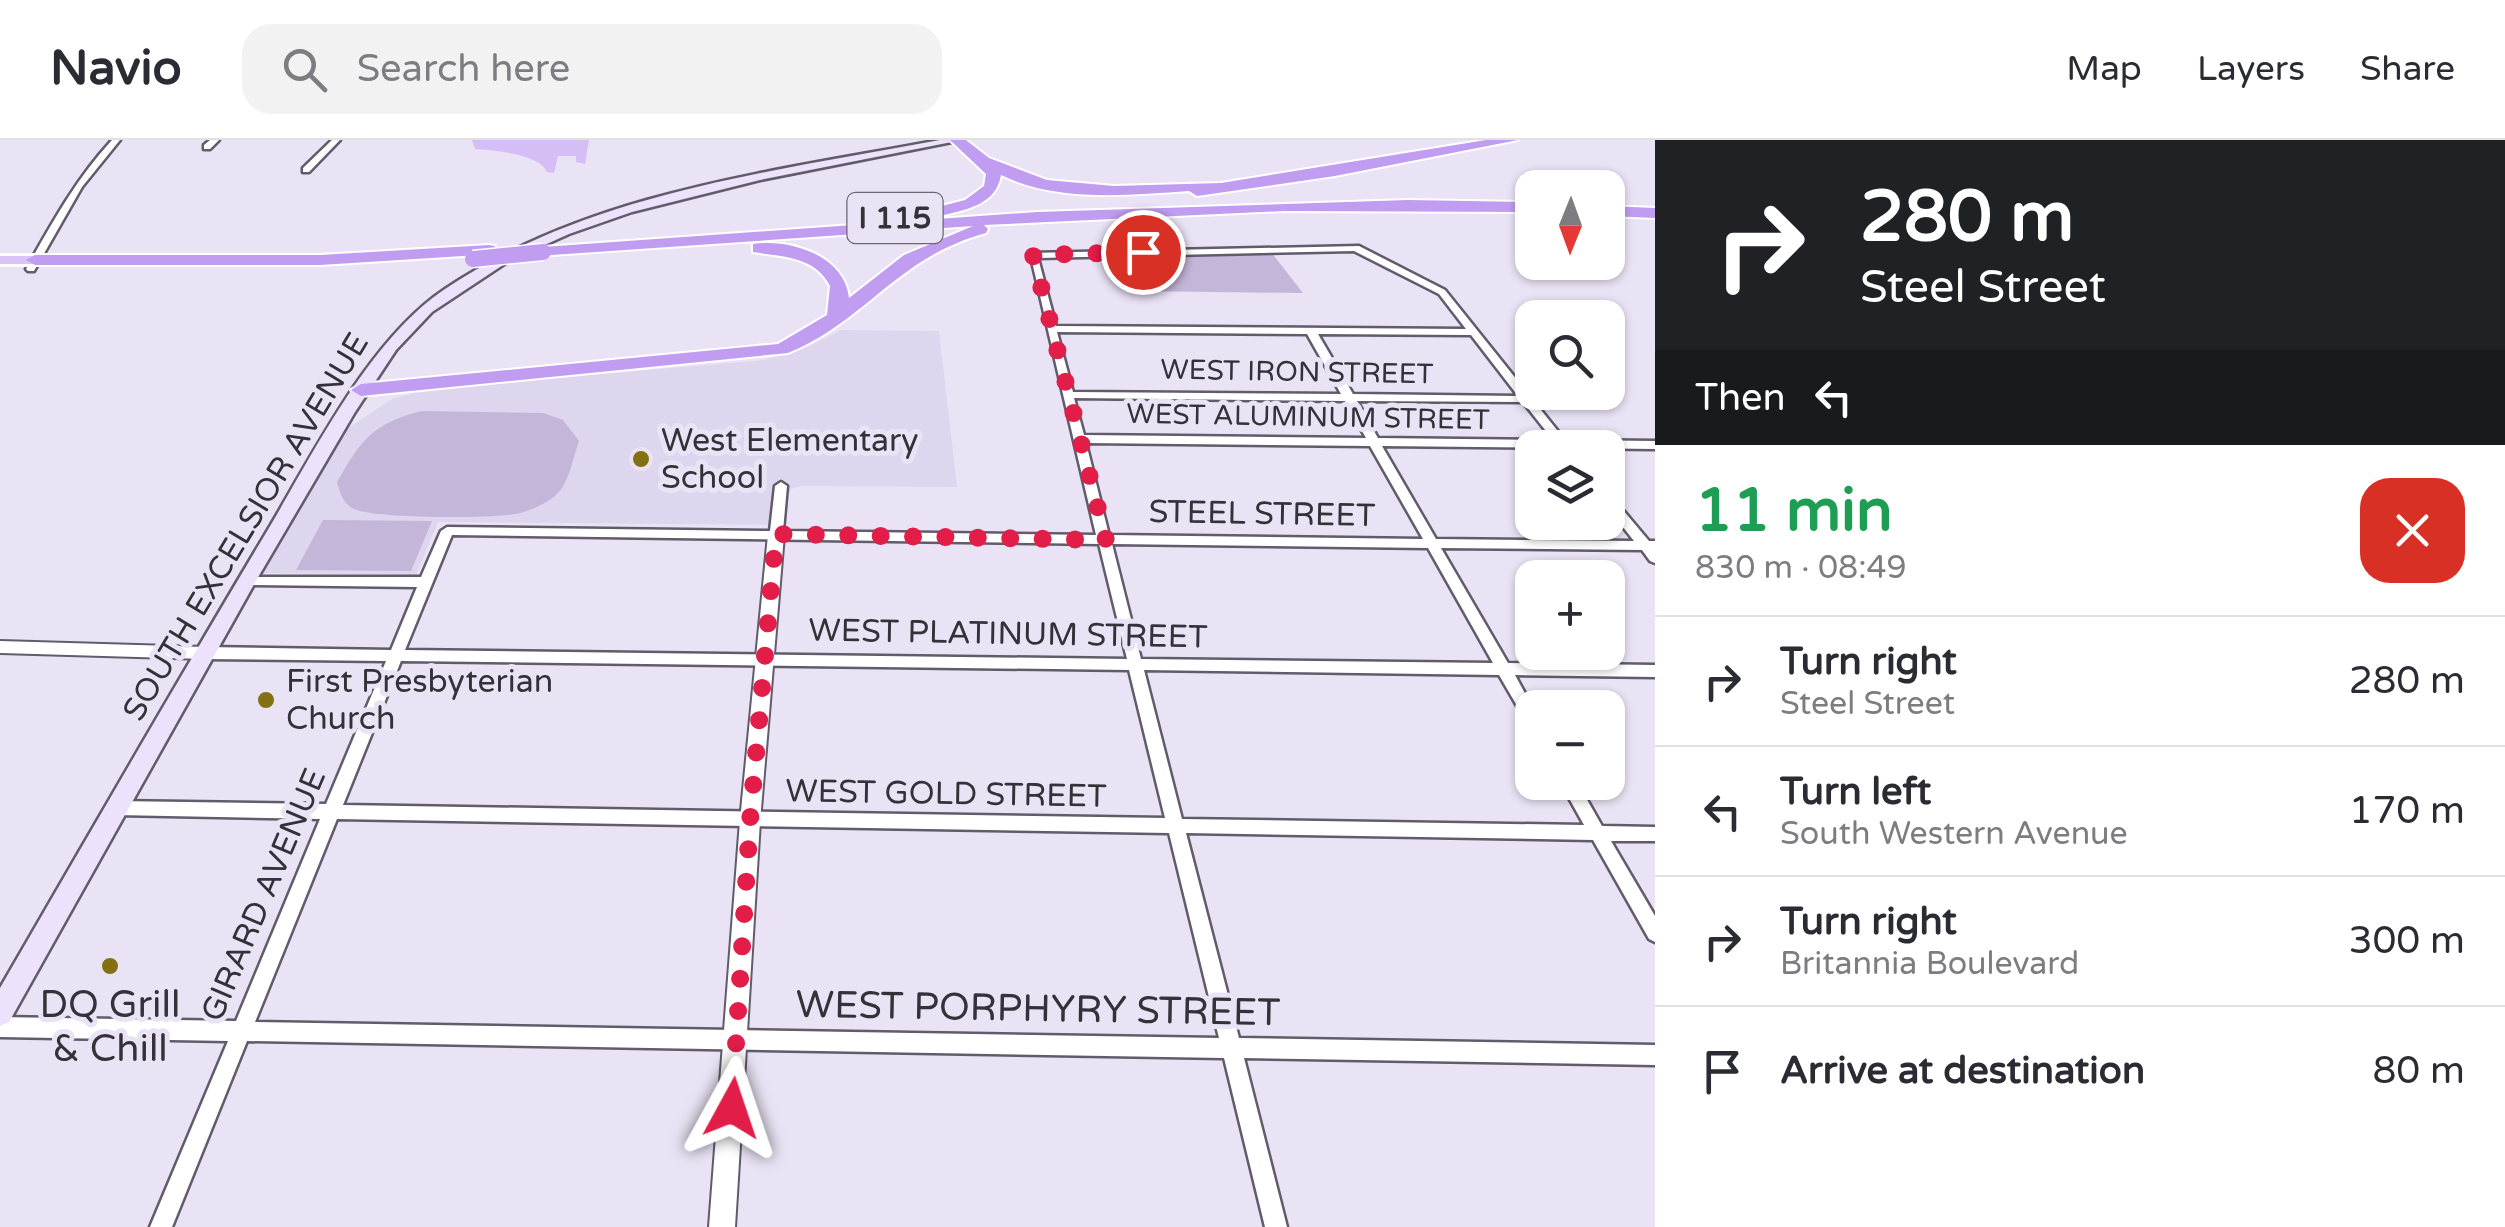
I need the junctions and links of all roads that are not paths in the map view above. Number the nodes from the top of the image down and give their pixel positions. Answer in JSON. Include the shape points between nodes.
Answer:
{"nodes":[{"id":1,"x":116,"y":140,"type":"edge"},
{"id":2,"x":336,"y":140,"type":"edge"},
{"id":3,"x":957,"y":140,"type":"edge"},
{"id":4,"x":1511,"y":140,"type":"edge"},
{"id":5,"x":984,"y":162,"type":"junction"},
{"id":6,"x":306,"y":170,"type":"dead end"},
{"id":7,"x":1272,"y":181,"type":"junction"},
{"id":8,"x":1515,"y":208,"type":"edge"},
{"id":9,"x":1160,"y":209,"type":"junction"},
{"id":10,"x":1625,"y":212,"type":"edge"},
{"id":11,"x":1655,"y":213,"type":"edge"},
{"id":12,"x":803,"y":225,"type":"junction"},
{"id":13,"x":550,"y":250,"type":"junction"},
{"id":14,"x":0,"y":260,"type":"edge"},
{"id":15,"x":33,"y":265,"type":"junction"},
{"id":16,"x":0,"y":269,"type":"edge"},
{"id":17,"x":834,"y":320,"type":"junction"},
{"id":18,"x":1052,"y":329,"type":"junction"},
{"id":19,"x":1311,"y":330,"type":"junction"},
{"id":20,"x":1474,"y":332,"type":"junction"},
{"id":21,"x":1515,"y":387,"type":"edge"},
{"id":22,"x":360,"y":390,"type":"junction"},
{"id":23,"x":1070,"y":395,"type":"junction"},
{"id":24,"x":1349,"y":399,"type":"junction"},
{"id":25,"x":1515,"y":399,"type":"edge"},
{"id":26,"x":1533,"y":410,"type":"edge"},
{"id":27,"x":1550,"y":430,"type":"edge"},
{"id":28,"x":1081,"y":439,"type":"junction"},
{"id":29,"x":1376,"y":444,"type":"junction"},
{"id":30,"x":1515,"y":445,"type":"edge"},
{"id":31,"x":1625,"y":445,"type":"edge"},
{"id":32,"x":1655,"y":445,"type":"edge"},
{"id":33,"x":781,"y":486,"type":"dead end"},
{"id":34,"x":1625,"y":519,"type":"edge"},
{"id":35,"x":447,"y":531,"type":"joint"},
{"id":36,"x":776,"y":534,"type":"junction"},
{"id":37,"x":1106,"y":540,"type":"junction"},
{"id":38,"x":1433,"y":544,"type":"junction"},
{"id":39,"x":1652,"y":550,"type":"edge"},
{"id":40,"x":246,"y":580,"type":"junction"},
{"id":41,"x":426,"y":582,"type":"junction"},
{"id":42,"x":0,"y":647,"type":"edge"},
{"id":43,"x":206,"y":653,"type":"junction"},
{"id":44,"x":396,"y":656,"type":"junction"},
{"id":45,"x":766,"y":661,"type":"junction"},
{"id":46,"x":1138,"y":666,"type":"junction"},
{"id":47,"x":1505,"y":671,"type":"junction"},
{"id":48,"x":1655,"y":671,"type":"edge"},
{"id":49,"x":1515,"y":690,"type":"edge"},
{"id":50,"x":1578,"y":800,"type":"edge"},
{"id":51,"x":116,"y":808,"type":"junction"},
{"id":52,"x":330,"y":812,"type":"junction"},
{"id":53,"x":750,"y":821,"type":"junction"},
{"id":54,"x":1177,"y":826,"type":"junction"},
{"id":55,"x":1596,"y":832,"type":"junction"},
{"id":56,"x":1655,"y":834,"type":"edge"},
{"id":57,"x":1655,"y":933,"type":"edge"},
{"id":58,"x":0,"y":1014,"type":"edge"},
{"id":59,"x":0,"y":1027,"type":"edge"},
{"id":60,"x":240,"y":1029,"type":"junction"},
{"id":61,"x":738,"y":1038,"type":"junction"},
{"id":62,"x":1233,"y":1048,"type":"junction"},
{"id":63,"x":1655,"y":1055,"type":"edge"},
{"id":64,"x":162,"y":1227,"type":"edge"},
{"id":65,"x":722,"y":1227,"type":"edge"},
{"id":66,"x":1276,"y":1227,"type":"edge"}],
"edges":[{"from":1,"to":15,"type":"street","via":[[74,188]]},
{"from":2,"to":6,"type":"street"},
{"from":3,"to":5,"type":"highway"},
{"from":3,"to":22,"type":"main road","name":"SOUTH EXCELSIOR AVENUE","via":[[652,202],[556,234],[424,311]]},
{"from":4,"to":7,"type":"highway","number":"I 115"},
{"from":5,"to":7,"type":"highway","via":[[1038,183],[1083,190]]},
{"from":5,"to":12,"type":"highway","via":[[994,180],[970,204]]},
{"from":7,"to":12,"type":"highway","number":"I 115"},
{"from":8,"to":9,"type":"highway","number":"I 115"},
{"from":9,"to":13,"type":"highway","number":"I 115"},
{"from":9,"to":17,"type":"highway","via":[[1021,221],[956,236],[908,259]]},
{"from":10,"to":11,"type":"highway"},
{"from":12,"to":13,"type":"highway","number":"I 115"},
{"from":13,"to":15,"type":"highway","number":"I 115","bridge":true,"via":[[292,269]]},
{"from":13,"to":17,"type":"highway","via":[[791,252],[835,275],[842,293]]},
{"from":14,"to":15,"type":"main road"},
{"from":15,"to":16,"type":"main road"},
{"from":17,"to":22,"type":"highway","via":[[809,340],[766,352]]},
{"from":18,"to":19,"type":"street"},
{"from":18,"to":20,"type":"street","via":[[1033,255],[1350,246],[1438,288]]},
{"from":18,"to":23,"type":"street"},
{"from":19,"to":20,"type":"street"},
{"from":19,"to":24,"type":"street"},
{"from":20,"to":21,"type":"street"},
{"from":22,"to":40,"type":"main road","name":"SOUTH EXCELSIOR AVENUE"},
{"from":23,"to":24,"type":"street","name":"WEST IRON STREET"},
{"from":23,"to":28,"type":"street"},
{"from":24,"to":25,"type":"street","name":"WEST IRON STREET"},
{"from":24,"to":29,"type":"street"},
{"from":26,"to":27,"type":"street"},
{"from":28,"to":29,"type":"street","name":"WEST ALUMINUM STREET"},
{"from":28,"to":37,"type":"street"},
{"from":29,"to":30,"type":"street","name":"WEST ALUMINUM STREET"},
{"from":29,"to":38,"type":"street"},
{"from":31,"to":32,"type":"street","name":"WEST ALUMINUM STREET"},
{"from":33,"to":36,"type":"street"},
{"from":34,"to":39,"type":"street"},
{"from":35,"to":36,"type":"street","name":"STEEL STREET"},
{"from":35,"to":41,"type":"street","name":"GIRARD AVENUE"},
{"from":36,"to":37,"type":"street","name":"STEEL STREET"},
{"from":36,"to":45,"type":"street"},
{"from":37,"to":38,"type":"street","name":"STEEL STREET"},
{"from":37,"to":46,"type":"street"},
{"from":38,"to":39,"type":"street","name":"STEEL STREET"},
{"from":38,"to":47,"type":"street"},
{"from":40,"to":41,"type":"street"},
{"from":40,"to":43,"type":"main road","name":"SOUTH EXCELSIOR AVENUE"},
{"from":41,"to":44,"type":"street","name":"GIRARD AVENUE"},
{"from":42,"to":43,"type":"street","name":"WEST PLATINUM STREET"},
{"from":43,"to":44,"type":"street","name":"WEST PLATINUM STREET"},
{"from":43,"to":51,"type":"main road","name":"SOUTH EXCELSIOR AVENUE"},
{"from":44,"to":45,"type":"street","name":"WEST PLATINUM STREET"},
{"from":44,"to":52,"type":"street","name":"GIRARD AVENUE"},
{"from":45,"to":46,"type":"street","name":"WEST PLATINUM STREET"},
{"from":45,"to":53,"type":"street"},
{"from":46,"to":47,"type":"street","name":"WEST PLATINUM STREET"},
{"from":46,"to":54,"type":"street"},
{"from":47,"to":48,"type":"street","name":"WEST PLATINUM STREET"},
{"from":47,"to":49,"type":"street"},
{"from":50,"to":55,"type":"street"},
{"from":51,"to":52,"type":"street","name":"WEST GOLD STREET"},
{"from":51,"to":58,"type":"main road","name":"SOUTH EXCELSIOR AVENUE"},
{"from":52,"to":53,"type":"street","name":"WEST GOLD STREET"},
{"from":52,"to":60,"type":"street","name":"GIRARD AVENUE"},
{"from":53,"to":54,"type":"street","name":"WEST GOLD STREET"},
{"from":53,"to":61,"type":"street"},
{"from":54,"to":55,"type":"street","name":"WEST GOLD STREET"},
{"from":54,"to":62,"type":"street"},
{"from":55,"to":56,"type":"street","name":"WEST GOLD STREET"},
{"from":55,"to":57,"type":"street"},
{"from":59,"to":60,"type":"street","name":"WEST PORPHYRY STREET"},
{"from":60,"to":61,"type":"street","name":"WEST PORPHYRY STREET"},
{"from":60,"to":64,"type":"street","name":"GIRARD AVENUE"},
{"from":61,"to":62,"type":"street","name":"WEST PORPHYRY STREET"},
{"from":61,"to":65,"type":"street"},
{"from":62,"to":63,"type":"street","name":"WEST PORPHYRY STREET"},
{"from":62,"to":66,"type":"street"}]}
